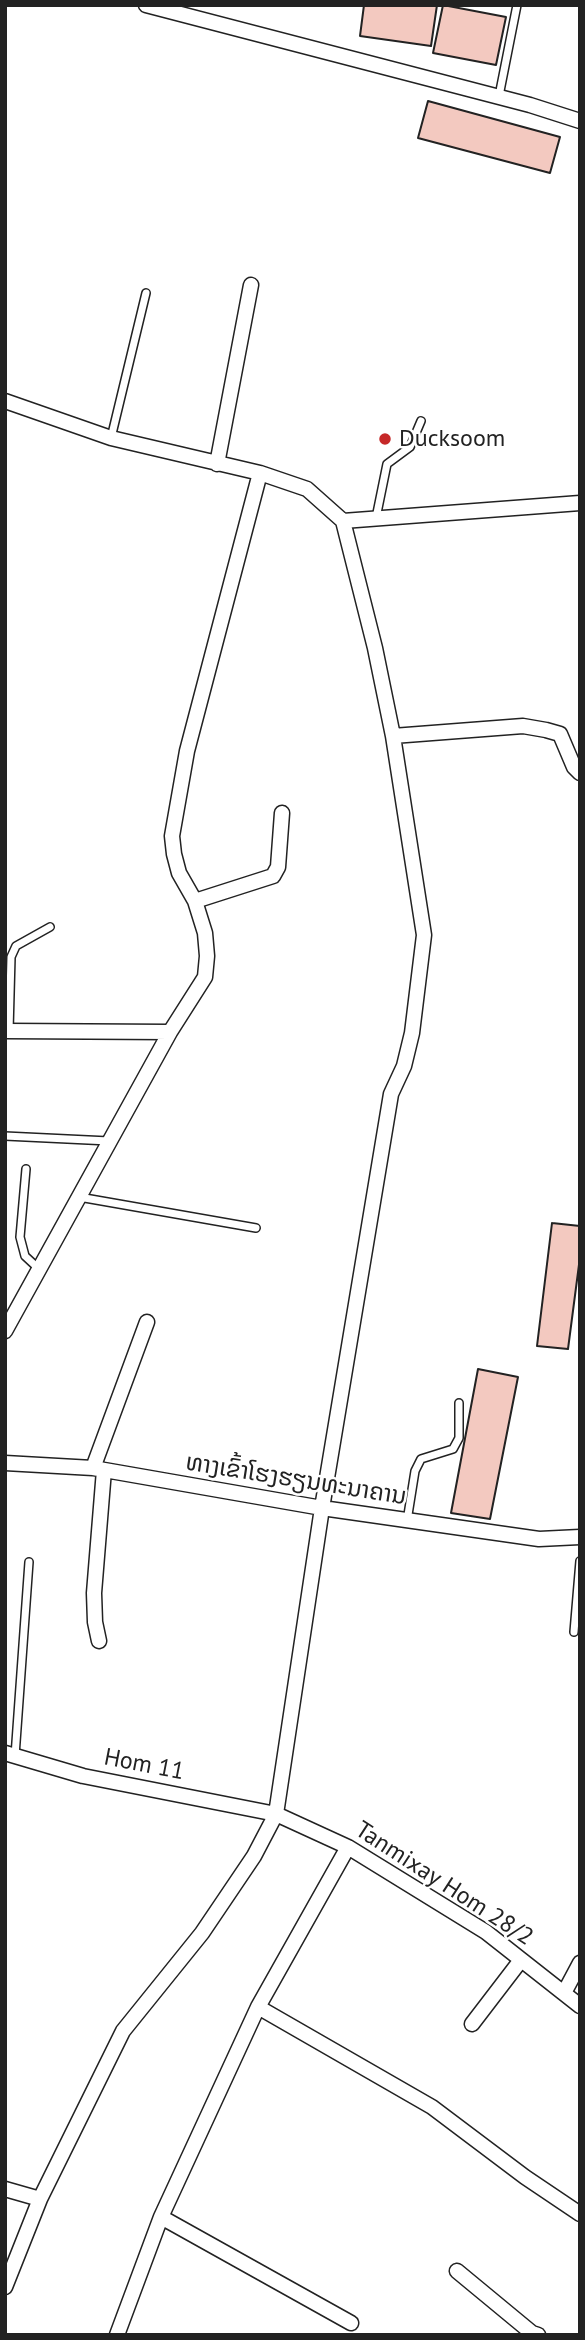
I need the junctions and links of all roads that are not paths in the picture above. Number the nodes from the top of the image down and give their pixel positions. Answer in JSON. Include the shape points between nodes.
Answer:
{"nodes":[{"id":1,"x":146,"y":5,"type":"edge"},
{"id":2,"x":517,"y":5,"type":"edge"},
{"id":3,"x":499,"y":97,"type":"junction"},
{"id":4,"x":580,"y":121,"type":"edge"},
{"id":5,"x":251,"y":285,"type":"dead end"},
{"id":6,"x":146,"y":293,"type":"dead end"},
{"id":7,"x":5,"y":401,"type":"edge"},
{"id":8,"x":421,"y":421,"type":"dead end"},
{"id":9,"x":111,"y":438,"type":"junction"},
{"id":10,"x":217,"y":464,"type":"junction"},
{"id":11,"x":260,"y":474,"type":"junction"},
{"id":12,"x":580,"y":503,"type":"edge"},
{"id":13,"x":376,"y":519,"type":"junction"},
{"id":14,"x":343,"y":521,"type":"junction"},
{"id":15,"x":393,"y":736,"type":"junction"},
{"id":16,"x":580,"y":773,"type":"edge"},
{"id":17,"x":282,"y":813,"type":"dead end"},
{"id":18,"x":195,"y":901,"type":"junction"},
{"id":19,"x":50,"y":927,"type":"dead end"},
{"id":20,"x":7,"y":1031,"type":"edge"},
{"id":21,"x":170,"y":1032,"type":"junction"},
{"id":22,"x":5,"y":1136,"type":"edge"},
{"id":23,"x":110,"y":1141,"type":"junction"},
{"id":24,"x":26,"y":1169,"type":"dead end"},
{"id":25,"x":79,"y":1197,"type":"junction"},
{"id":26,"x":256,"y":1228,"type":"dead end"},
{"id":27,"x":39,"y":1269,"type":"junction"},
{"id":28,"x":147,"y":1322,"type":"dead end"},
{"id":29,"x":5,"y":1331,"type":"edge"},
{"id":30,"x":459,"y":1403,"type":"dead end"},
{"id":31,"x":5,"y":1462,"type":"edge"},
{"id":32,"x":98,"y":1469,"type":"junction"},
{"id":33,"x":322,"y":1508,"type":"junction"},
{"id":34,"x":407,"y":1521,"type":"junction"},
{"id":35,"x":580,"y":1537,"type":"edge"},
{"id":36,"x":580,"y":1561,"type":"edge"},
{"id":37,"x":29,"y":1562,"type":"dead end"},
{"id":38,"x":574,"y":1632,"type":"dead end"},
{"id":39,"x":99,"y":1641,"type":"dead end"},
{"id":40,"x":10,"y":1755,"type":"edge"},
{"id":41,"x":276,"y":1814,"type":"junction"},
{"id":42,"x":348,"y":1847,"type":"junction"},
{"id":43,"x":521,"y":1960,"type":"junction"},
{"id":44,"x":580,"y":1963,"type":"edge"},
{"id":45,"x":564,"y":1993,"type":"junction"},
{"id":46,"x":580,"y":2006,"type":"edge"},
{"id":47,"x":258,"y":2007,"type":"junction"},
{"id":48,"x":472,"y":2024,"type":"dead end"},
{"id":49,"x":5,"y":2189,"type":"edge"},
{"id":50,"x":40,"y":2199,"type":"junction"},
{"id":51,"x":580,"y":2214,"type":"edge"},
{"id":52,"x":161,"y":2217,"type":"junction"},
{"id":53,"x":457,"y":2271,"type":"dead end"},
{"id":54,"x":5,"y":2287,"type":"edge"},
{"id":55,"x":351,"y":2323,"type":"dead end"},
{"id":56,"x":533,"y":2334,"type":"edge"},
{"id":57,"x":117,"y":2335,"type":"edge"}],
"edges":[{"from":1,"to":3,"type":"street"},
{"from":2,"to":3,"type":"lane"},
{"from":3,"to":4,"type":"street"},
{"from":5,"to":10,"type":"street"},
{"from":6,"to":9,"type":"lane"},
{"from":7,"to":9,"type":"street"},
{"from":8,"to":13,"type":"lane","via":[[410,447],[387,464]]},
{"from":9,"to":10,"type":"street"},
{"from":10,"to":11,"type":"street"},
{"from":11,"to":14,"type":"street","via":[[307,489]]},
{"from":11,"to":18,"type":"street","via":[[187,751],[172,836],[180,873]]},
{"from":12,"to":13,"type":"street"},
{"from":13,"to":14,"type":"street"},
{"from":14,"to":15,"type":"street"},
{"from":15,"to":16,"type":"street","via":[[523,726],[546,730],[560,734]]},
{"from":15,"to":33,"type":"street","via":[[424,935],[412,1033],[391,1094]]},
{"from":17,"to":18,"type":"street","via":[[278,867],[273,876]]},
{"from":18,"to":21,"type":"street","via":[[205,933],[205,977]]},
{"from":19,"to":20,"type":"lane","via":[[16,946],[11,957]]},
{"from":20,"to":21,"type":"street"},
{"from":21,"to":23,"type":"street"},
{"from":22,"to":23,"type":"lane"},
{"from":23,"to":25,"type":"street"},
{"from":24,"to":27,"type":"lane","via":[[20,1237],[25,1256]]},
{"from":25,"to":26,"type":"lane"},
{"from":25,"to":27,"type":"street"},
{"from":27,"to":29,"type":"street"},
{"from":28,"to":32,"type":"street"},
{"from":30,"to":34,"type":"lane","via":[[459,1438],[453,1449],[421,1459]]},
{"from":31,"to":32,"type":"street","name":"ທາງເຂົ້າໂຮງຮຽນທະນາຄານ"},
{"from":32,"to":33,"type":"street","name":"ທາງເຂົ້າໂຮງຮຽນທະນາຄານ"},
{"from":32,"to":39,"type":"street","via":[[94,1622]]},
{"from":33,"to":34,"type":"street","name":"ທາງເຂົ້າໂຮງຮຽນທະນາຄານ"},
{"from":33,"to":41,"type":"street"},
{"from":34,"to":35,"type":"street","name":"ທາງເຂົ້າໂຮງຮຽນທະນາຄານ","via":[[539,1539]]},
{"from":36,"to":38,"type":"lane"},
{"from":37,"to":40,"type":"lane"},
{"from":40,"to":41,"type":"street","name":"Hom 11","via":[[83,1776]]},
{"from":41,"to":42,"type":"street","name":"Tanmixay Hom 28/2"},
{"from":41,"to":50,"type":"street","via":[[202,1933],[123,2031]]},
{"from":42,"to":43,"type":"street","name":"Tanmixay Hom 28/2","via":[[486,1932]]},
{"from":42,"to":47,"type":"street"},
{"from":43,"to":45,"type":"street","name":"Tanmixay Hom 28/2"},
{"from":43,"to":48,"type":"street"},
{"from":44,"to":45,"type":"street"},
{"from":45,"to":46,"type":"street","name":"Tanmixay Hom 28/2"},
{"from":47,"to":51,"type":"street","via":[[432,2107]]},
{"from":47,"to":52,"type":"street"},
{"from":49,"to":50,"type":"street"},
{"from":50,"to":54,"type":"street"},
{"from":52,"to":55,"type":"street"},
{"from":52,"to":57,"type":"street"},
{"from":53,"to":56,"type":"street"}]}
